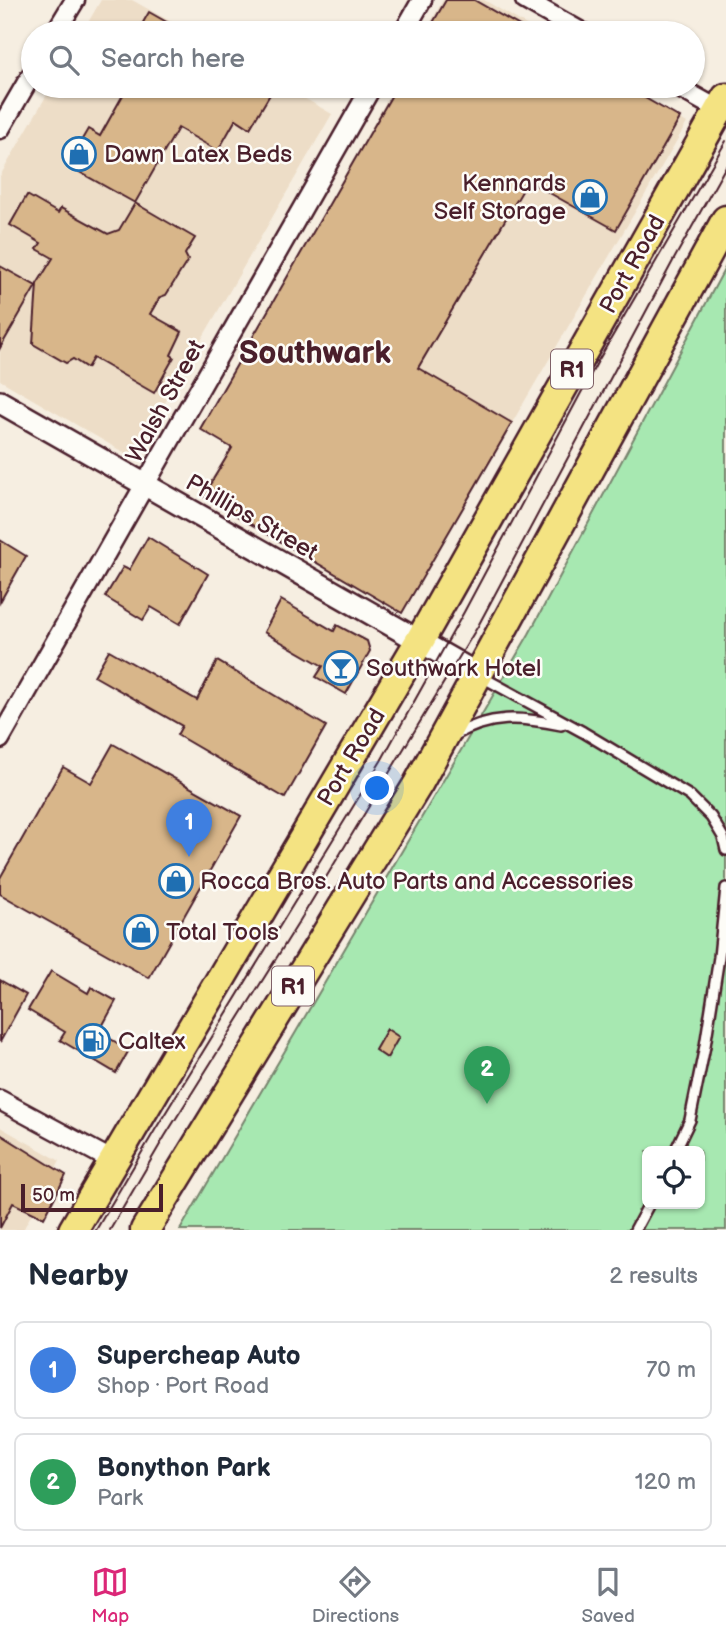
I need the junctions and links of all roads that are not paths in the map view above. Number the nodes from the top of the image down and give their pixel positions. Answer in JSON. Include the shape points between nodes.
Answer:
{"nodes":[{"id":1,"x":75,"y":0,"type":"edge"},
{"id":2,"x":422,"y":0,"type":"edge"},
{"id":3,"x":525,"y":0,"type":"edge"},
{"id":4,"x":62,"y":21,"type":"edge"},
{"id":5,"x":410,"y":21,"type":"edge"},
{"id":6,"x":562,"y":21,"type":"edge"},
{"id":7,"x":21,"y":93,"type":"edge"},
{"id":8,"x":705,"y":97,"type":"edge"},
{"id":9,"x":365,"y":98,"type":"edge"},
{"id":10,"x":722,"y":104,"type":"edge"},
{"id":11,"x":0,"y":129,"type":"edge"},
{"id":12,"x":726,"y":220,"type":"edge"},
{"id":13,"x":0,"y":402,"type":"edge"},
{"id":14,"x":145,"y":486,"type":"junction"},
{"id":15,"x":419,"y":642,"type":"junction"},
{"id":16,"x":479,"y":675,"type":"junction"},
{"id":17,"x":592,"y":738,"type":"junction"},
{"id":18,"x":0,"y":739,"type":"edge"},
{"id":19,"x":441,"y":743,"type":"junction"},
{"id":20,"x":726,"y":850,"type":"edge"},
{"id":21,"x":726,"y":888,"type":"edge"},
{"id":22,"x":0,"y":1100,"type":"edge"},
{"id":23,"x":677,"y":1146,"type":"edge"},
{"id":24,"x":113,"y":1161,"type":"junction"},
{"id":25,"x":646,"y":1209,"type":"edge"},
{"id":26,"x":73,"y":1230,"type":"edge"},
{"id":27,"x":145,"y":1230,"type":"edge"},
{"id":28,"x":635,"y":1230,"type":"edge"}],
"edges":[{"from":1,"to":4,"type":"street"},
{"from":2,"to":5,"type":"street"},
{"from":3,"to":6,"type":"street"},
{"from":7,"to":11,"type":"street"},
{"from":8,"to":10,"type":"street"},
{"from":9,"to":14,"type":"street","name":"Walsh Street"},
{"from":10,"to":15,"type":"highway","name":"Port Road","number":"R1"},
{"from":12,"to":16,"type":"highway","number":"R1"},
{"from":13,"to":14,"type":"street","name":"Phillips Street"},
{"from":14,"to":15,"type":"street","name":"Phillips Street"},
{"from":14,"to":18,"type":"street","name":"Walsh Street"},
{"from":15,"to":16,"type":"street","name":"Phillips Street"},
{"from":15,"to":24,"type":"highway","name":"Port Road","number":"R1"},
{"from":16,"to":17,"type":"lane"},
{"from":16,"to":19,"type":"highway","number":"R1"},
{"from":17,"to":19,"type":"lane","via":[[561,725],[496,719],[471,726]]},
{"from":17,"to":20,"type":"lane","via":[[690,796],[712,817]]},
{"from":19,"to":27,"type":"highway","number":"R1"},
{"from":21,"to":23,"type":"lane","via":[[702,1058],[690,1120]]},
{"from":22,"to":24,"type":"street"},
{"from":24,"to":26,"type":"highway","name":"Port Road","number":"R1"},
{"from":25,"to":28,"type":"lane"}]}
